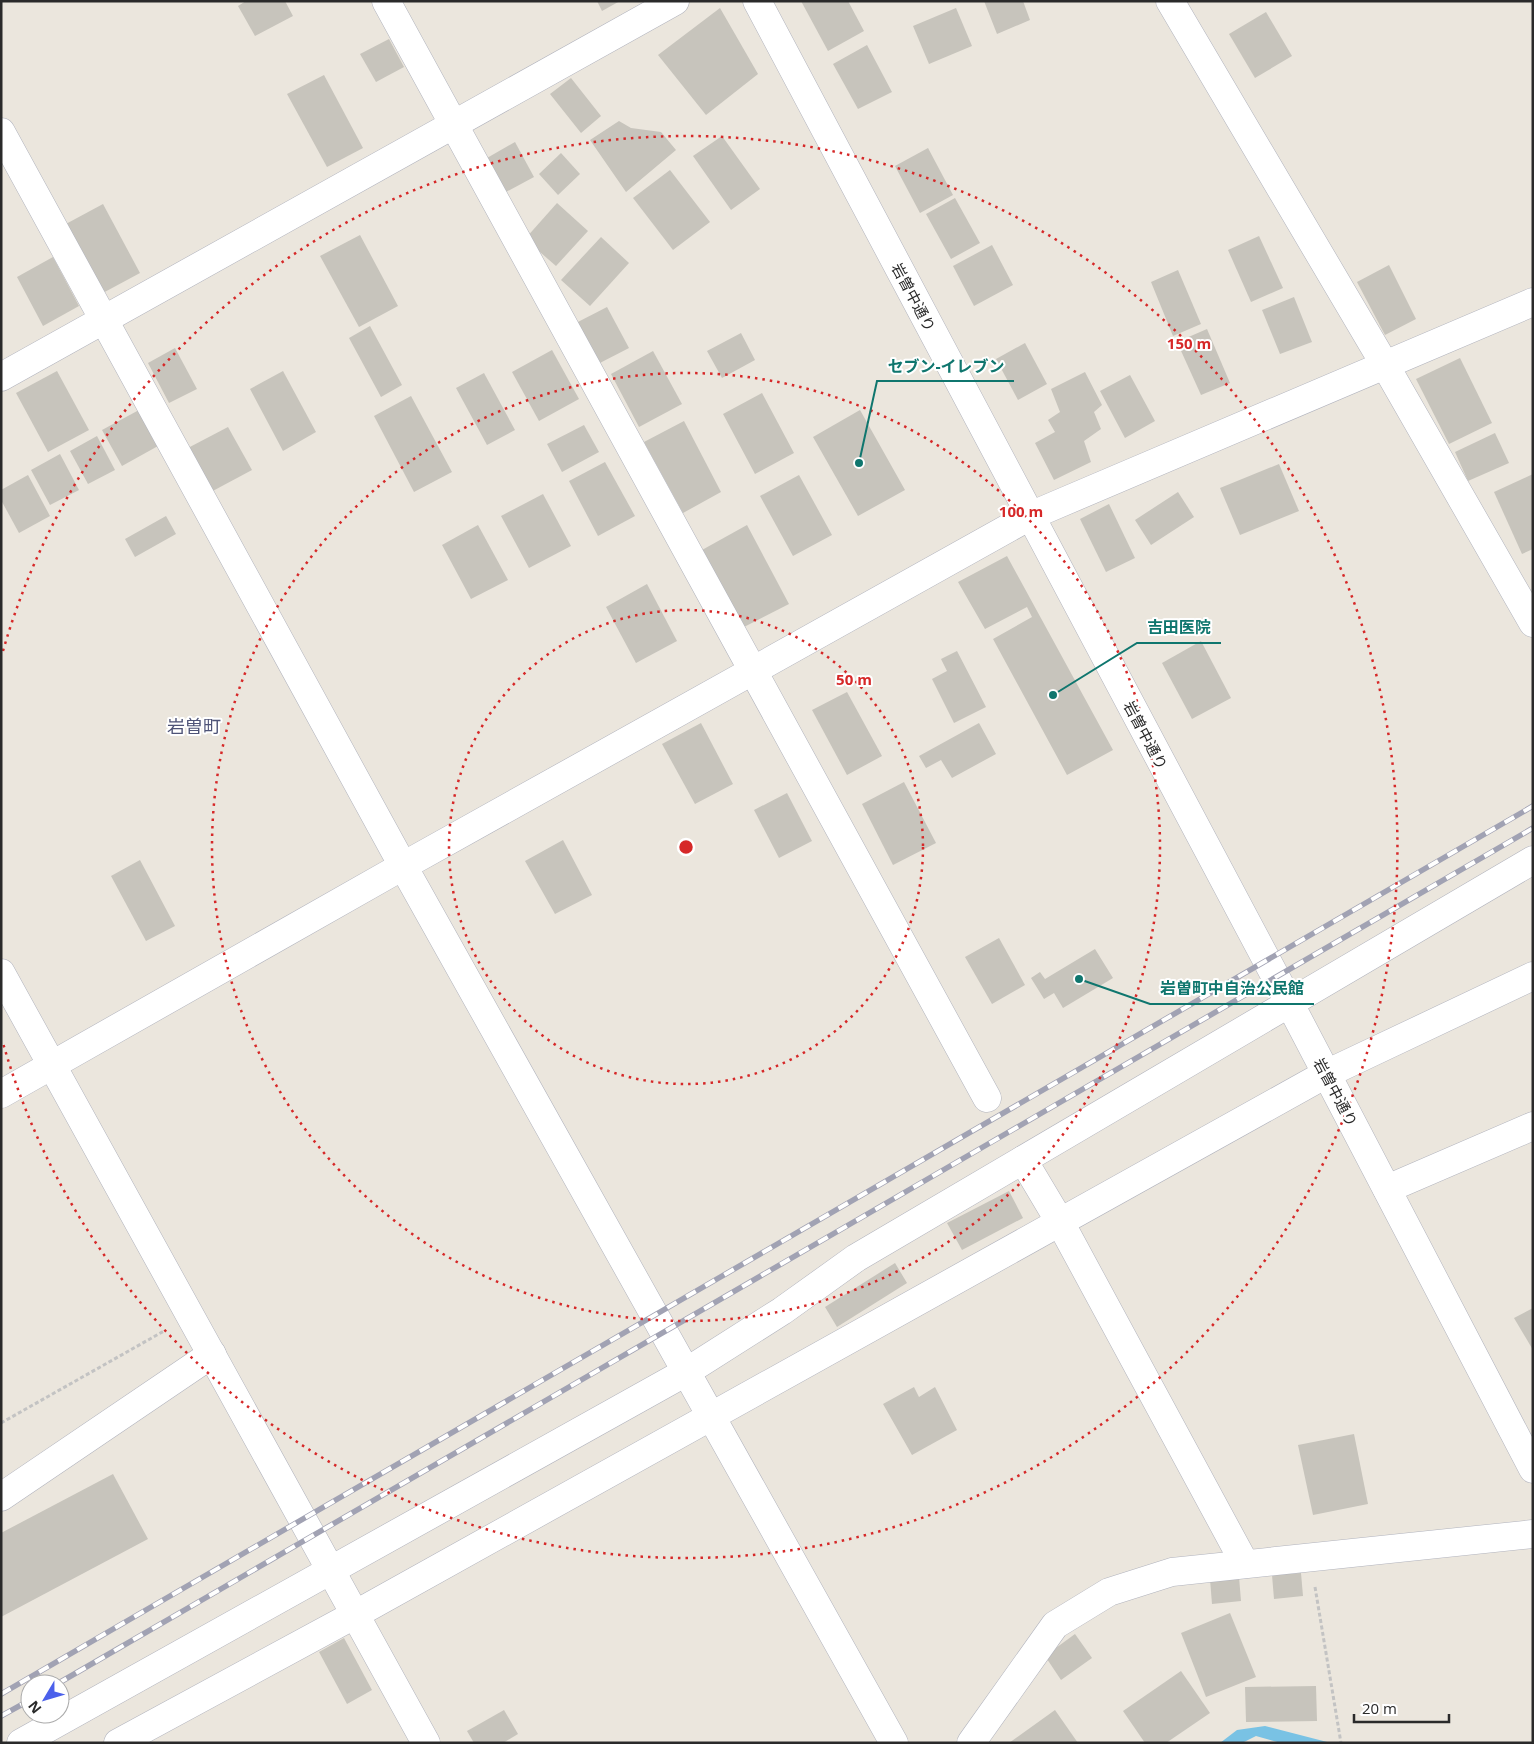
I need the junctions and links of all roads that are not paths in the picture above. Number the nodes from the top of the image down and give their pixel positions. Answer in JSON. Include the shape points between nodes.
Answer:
{"nodes":[{"id":1,"x":386,"y":1,"type":"edge"},
{"id":2,"x":675,"y":1,"type":"edge"},
{"id":3,"x":758,"y":1,"type":"edge"},
{"id":4,"x":1170,"y":1,"type":"edge"},
{"id":5,"x":454,"y":125,"type":"junction"},
{"id":6,"x":1,"y":132,"type":"edge"},
{"id":7,"x":1533,"y":302,"type":"edge"},
{"id":8,"x":104,"y":321,"type":"junction"},
{"id":9,"x":1386,"y":365,"type":"junction"},
{"id":10,"x":1,"y":377,"type":"edge"},
{"id":11,"x":1030,"y":516,"type":"junction"},
{"id":12,"x":1533,"y":623,"type":"edge"},
{"id":13,"x":754,"y":670,"type":"junction"},
{"id":14,"x":1533,"y":860,"type":"edge"},
{"id":15,"x":403,"y":866,"type":"junction"},
{"id":16,"x":1,"y":973,"type":"edge"},
{"id":17,"x":1533,"y":976,"type":"edge"},
{"id":18,"x":1290,"y":1004,"type":"junction"},
{"id":19,"x":53,"y":1067,"type":"junction"},
{"id":20,"x":1326,"y":1074,"type":"junction"},
{"id":21,"x":1,"y":1094,"type":"edge"},
{"id":22,"x":987,"y":1098,"type":"dead end"},
{"id":23,"x":1533,"y":1126,"type":"edge"},
{"id":24,"x":1023,"y":1160,"type":"junction"},
{"id":25,"x":1387,"y":1189,"type":"junction"},
{"id":26,"x":1060,"y":1222,"type":"junction"},
{"id":27,"x":212,"y":1354,"type":"junction"},
{"id":28,"x":686,"y":1372,"type":"junction"},
{"id":29,"x":710,"y":1417,"type":"junction"},
{"id":30,"x":1533,"y":1469,"type":"edge"},
{"id":31,"x":1,"y":1497,"type":"edge"},
{"id":32,"x":1533,"y":1534,"type":"edge"},
{"id":33,"x":1245,"y":1564,"type":"junction"},
{"id":34,"x":332,"y":1570,"type":"junction"},
{"id":35,"x":356,"y":1614,"type":"junction"},
{"id":36,"x":21,"y":1743,"type":"edge"},
{"id":37,"x":118,"y":1743,"type":"edge"},
{"id":38,"x":426,"y":1743,"type":"edge"},
{"id":39,"x":894,"y":1743,"type":"edge"},
{"id":40,"x":971,"y":1743,"type":"edge"}],
"edges":[{"from":1,"to":5,"type":"street"},
{"from":2,"to":5,"type":"street"},
{"from":3,"to":11,"type":"street","name":"岩曽中通り"},
{"from":4,"to":9,"type":"street"},
{"from":5,"to":8,"type":"street"},
{"from":5,"to":13,"type":"street"},
{"from":6,"to":8,"type":"street"},
{"from":7,"to":9,"type":"street"},
{"from":8,"to":10,"type":"street"},
{"from":8,"to":15,"type":"street"},
{"from":9,"to":11,"type":"street"},
{"from":9,"to":12,"type":"street"},
{"from":11,"to":13,"type":"street"},
{"from":11,"to":18,"type":"street","name":"岩曽中通り"},
{"from":13,"to":15,"type":"street"},
{"from":13,"to":22,"type":"street"},
{"from":14,"to":18,"type":"street"},
{"from":15,"to":19,"type":"street"},
{"from":15,"to":28,"type":"street"},
{"from":16,"to":19,"type":"street"},
{"from":17,"to":20,"type":"street"},
{"from":18,"to":20,"type":"street","name":"岩曽中通り"},
{"from":18,"to":24,"type":"street"},
{"from":19,"to":21,"type":"street"},
{"from":19,"to":27,"type":"street"},
{"from":20,"to":25,"type":"street","name":"岩曽中通り"},
{"from":20,"to":26,"type":"street"},
{"from":23,"to":25,"type":"street"},
{"from":24,"to":26,"type":"street"},
{"from":24,"to":28,"type":"street","via":[[856,1258],[782,1311]]},
{"from":25,"to":30,"type":"street","name":"岩曽中通り"},
{"from":26,"to":29,"type":"street"},
{"from":26,"to":33,"type":"street"},
{"from":27,"to":31,"type":"street"},
{"from":27,"to":34,"type":"street"},
{"from":28,"to":29,"type":"street"},
{"from":28,"to":34,"type":"street"},
{"from":29,"to":35,"type":"street"},
{"from":29,"to":39,"type":"street"},
{"from":32,"to":33,"type":"street"},
{"from":33,"to":40,"type":"street","via":[[1172,1572],[1109,1592],[1055,1625]]},
{"from":34,"to":35,"type":"street"},
{"from":34,"to":36,"type":"street"},
{"from":35,"to":37,"type":"street"},
{"from":35,"to":38,"type":"street"}]}
